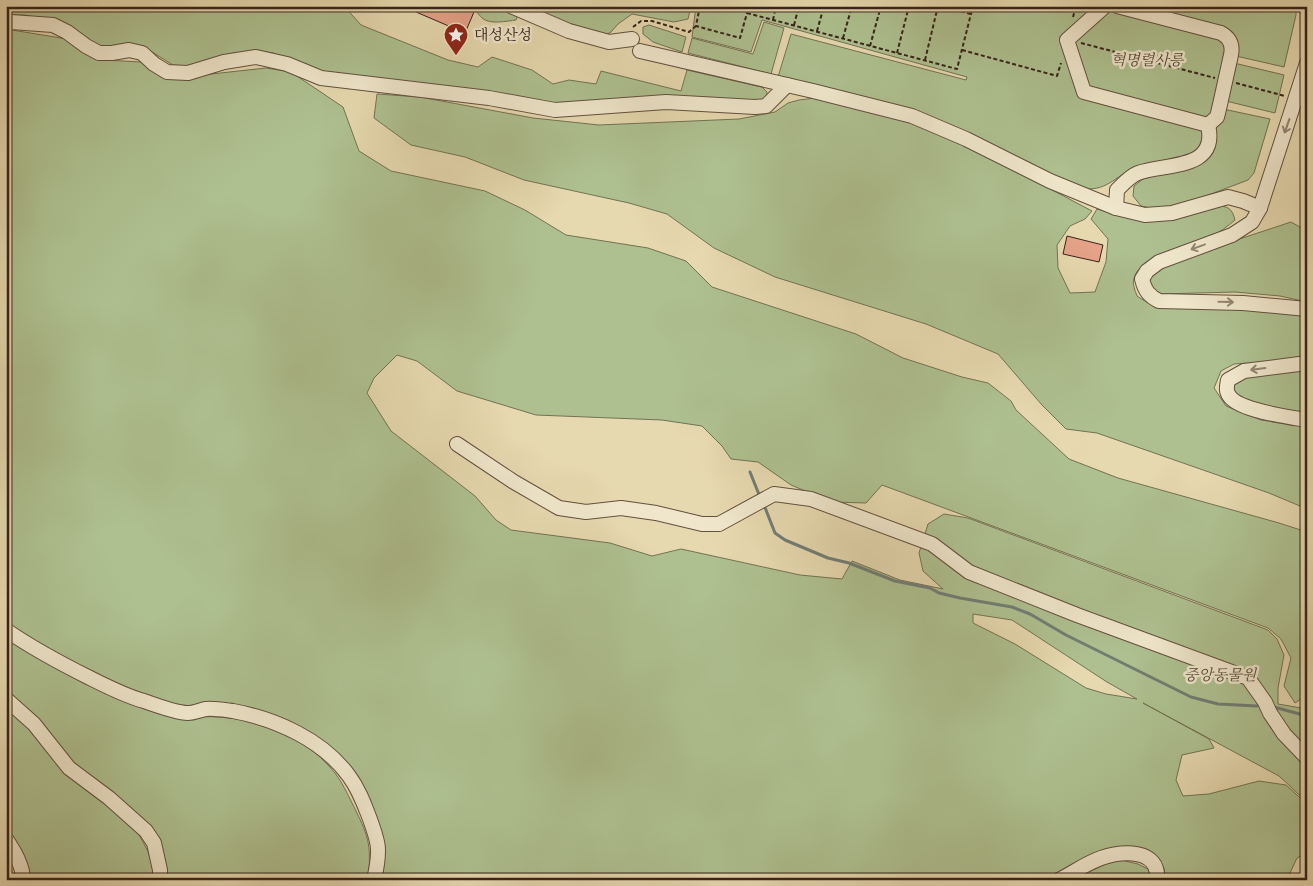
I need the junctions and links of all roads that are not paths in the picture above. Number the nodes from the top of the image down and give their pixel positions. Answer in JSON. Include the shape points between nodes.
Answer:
{"nodes":[{"id":1,"x":511,"y":6,"type":"edge"},
{"id":2,"x":1105,"y":6,"type":"edge"},
{"id":3,"x":1122,"y":7,"type":"edge"},
{"id":4,"x":6,"y":25,"type":"edge"},
{"id":5,"x":632,"y":39,"type":"road end"},
{"id":6,"x":640,"y":52,"type":"dead end"},
{"id":7,"x":1307,"y":63,"type":"edge"},
{"id":8,"x":787,"y":85,"type":"junction"},
{"id":9,"x":1208,"y":125,"type":"junction"},
{"id":10,"x":1116,"y":208,"type":"junction"},
{"id":11,"x":1260,"y":208,"type":"junction"},
{"id":12,"x":1307,"y":309,"type":"edge"},
{"id":13,"x":1307,"y":364,"type":"edge"},
{"id":14,"x":1307,"y":420,"type":"edge"},
{"id":15,"x":457,"y":444,"type":"dead end"},
{"id":16,"x":6,"y":630,"type":"edge"},
{"id":17,"x":6,"y":699,"type":"edge"},
{"id":18,"x":1307,"y":758,"type":"edge"},
{"id":19,"x":6,"y":839,"type":"edge"},
{"id":20,"x":23,"y":880,"type":"edge"},
{"id":21,"x":160,"y":880,"type":"edge"},
{"id":22,"x":374,"y":880,"type":"edge"},
{"id":23,"x":1059,"y":880,"type":"edge"},
{"id":24,"x":1157,"y":880,"type":"edge"}],
"edges":[{"from":1,"to":5,"type":"street","via":[[569,31],[601,40]]},
{"from":2,"to":9,"type":"street","via":[[1067,40],[1084,92]]},
{"from":3,"to":9,"type":"street","via":[[1221,33],[1230,40],[1232,51],[1217,117]]},
{"from":4,"to":8,"type":"street","via":[[11,22],[53,25],[99,53],[128,50],[142,53],[167,72],[188,72],[256,57],[287,64],[320,78],[489,98],[555,110],[666,102],[766,106]]},
{"from":6,"to":8,"type":"street"},
{"from":7,"to":11,"type":"street","one_way":true},
{"from":8,"to":10,"type":"street","via":[[912,116],[1050,181]]},
{"from":9,"to":10,"type":"street","via":[[1210,135],[1206,149],[1198,158],[1185,164],[1138,173],[1126,180],[1117,190]]},
{"from":10,"to":11,"type":"street","via":[[1145,214],[1172,213],[1228,197]]},
{"from":11,"to":12,"type":"street","one_way":true,"via":[[1252,222],[1232,235],[1159,262],[1142,279],[1145,289],[1159,301],[1243,303]]},
{"from":13,"to":14,"type":"street","one_way":true,"via":[[1244,371],[1228,380],[1226,389],[1230,398],[1243,407]]},
{"from":15,"to":18,"type":"street","via":[[559,508],[586,512],[621,508],[656,512],[702,524],[719,524],[774,494],[821,502],[932,544],[969,572],[1077,616],[1248,678],[1284,734]]},
{"from":16,"to":22,"type":"street","via":[[54,659],[142,701],[188,713],[209,709],[232,711],[262,718],[303,736],[325,751],[349,776],[361,797],[378,842]]},
{"from":17,"to":21,"type":"street","via":[[34,724],[69,768],[146,831],[154,843]]},
{"from":19,"to":20,"type":"street","via":[[17,857]]},
{"from":23,"to":24,"type":"street","via":[[1101,858],[1137,854],[1154,863]]}]}
